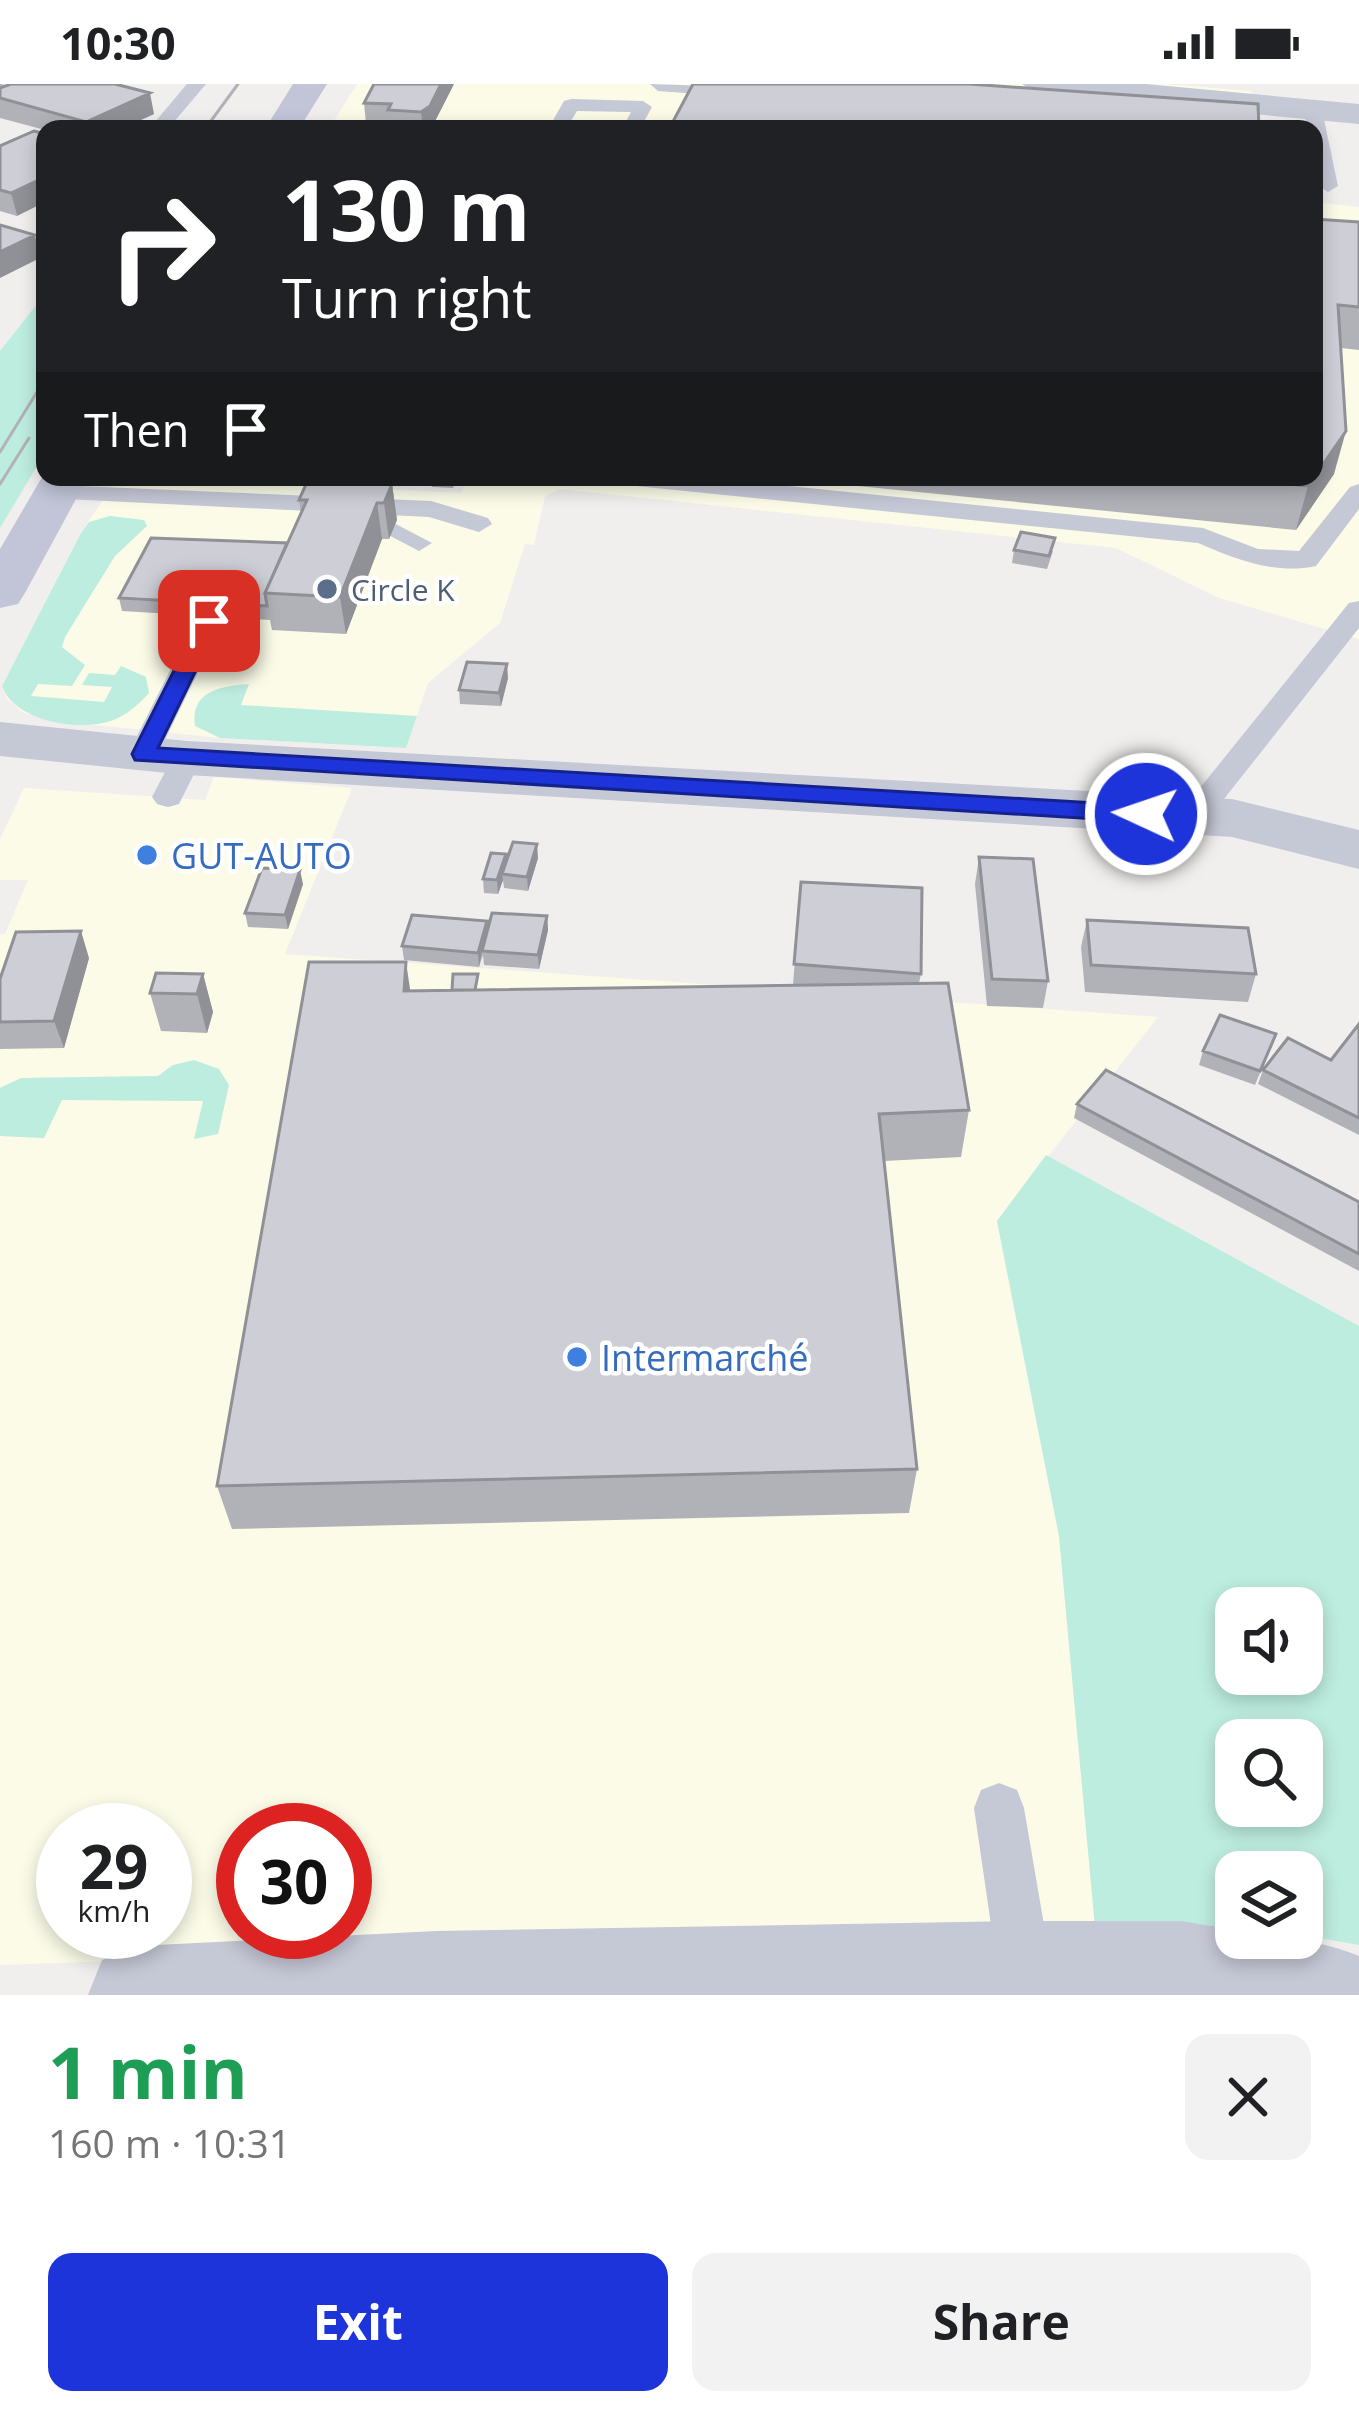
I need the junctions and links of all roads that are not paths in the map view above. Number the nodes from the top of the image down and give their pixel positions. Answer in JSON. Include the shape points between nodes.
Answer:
{"nodes":[{"id":1,"x":197,"y":84,"type":"edge"},
{"id":2,"x":310,"y":84,"type":"edge"},
{"id":3,"x":1039,"y":84,"type":"edge"},
{"id":4,"x":658,"y":85,"type":"edge"},
{"id":5,"x":754,"y":93,"type":"edge"},
{"id":6,"x":643,"y":107,"type":"junction"},
{"id":7,"x":1313,"y":110,"type":"junction"},
{"id":8,"x":1359,"y":114,"type":"edge"},
{"id":9,"x":166,"y":120,"type":"edge"},
{"id":10,"x":288,"y":120,"type":"edge"},
{"id":11,"x":562,"y":120,"type":"edge"},
{"id":12,"x":636,"y":120,"type":"edge"},
{"id":13,"x":1315,"y":120,"type":"edge"},
{"id":14,"x":1323,"y":161,"type":"edge"},
{"id":15,"x":1328,"y":186,"type":"dead end"},
{"id":16,"x":59,"y":486,"type":"edge"},
{"id":17,"x":67,"y":486,"type":"edge"},
{"id":18,"x":714,"y":486,"type":"edge"},
{"id":19,"x":1359,"y":492,"type":"edge"},
{"id":20,"x":260,"y":513,"type":"junction"},
{"id":21,"x":479,"y":524,"type":"dead end"},
{"id":22,"x":310,"y":525,"type":"edge"},
{"id":23,"x":392,"y":530,"type":"edge"},
{"id":24,"x":419,"y":543,"type":"dead end"},
{"id":25,"x":0,"y":593,"type":"edge"},
{"id":26,"x":1359,"y":609,"type":"edge"},
{"id":27,"x":209,"y":621,"type":"edge"},
{"id":28,"x":0,"y":739,"type":"edge"},
{"id":29,"x":166,"y":770,"type":"junction"},
{"id":30,"x":1194,"y":816,"type":"junction"},
{"id":31,"x":1359,"y":850,"type":"edge"},
{"id":32,"x":998,"y":1808,"type":"dead end"},
{"id":33,"x":1024,"y":1970,"type":"junction"},
{"id":34,"x":1284,"y":1991,"type":"edge"},
{"id":35,"x":137,"y":1995,"type":"edge"}],
"edges":[{"from":1,"to":9,"type":"lane"},
{"from":2,"to":10,"type":"main road"},
{"from":3,"to":7,"type":"street"},
{"from":4,"to":5,"type":"lane"},
{"from":4,"to":6,"type":"lane"},
{"from":6,"to":11,"type":"lane","via":[[571,105]]},
{"from":6,"to":12,"type":"lane"},
{"from":7,"to":8,"type":"street"},
{"from":7,"to":13,"type":"lane"},
{"from":14,"to":15,"type":"lane"},
{"from":16,"to":25,"type":"main road"},
{"from":17,"to":20,"type":"lane"},
{"from":18,"to":19,"type":"lane","via":[[1203,536],[1254,556],[1306,560]]},
{"from":20,"to":21,"type":"lane","via":[[431,509]]},
{"from":20,"to":22,"type":"lane"},
{"from":23,"to":24,"type":"lane"},
{"from":26,"to":30,"type":"lane"},
{"from":27,"to":29,"type":"lane"},
{"from":28,"to":29,"type":"street"},
{"from":29,"to":30,"type":"street"},
{"from":30,"to":31,"type":"street","via":[[1307,833]]},
{"from":32,"to":33,"type":"lane"},
{"from":33,"to":34,"type":"street","via":[[1181,1970]]},
{"from":33,"to":35,"type":"street","via":[[436,1980]]}]}
